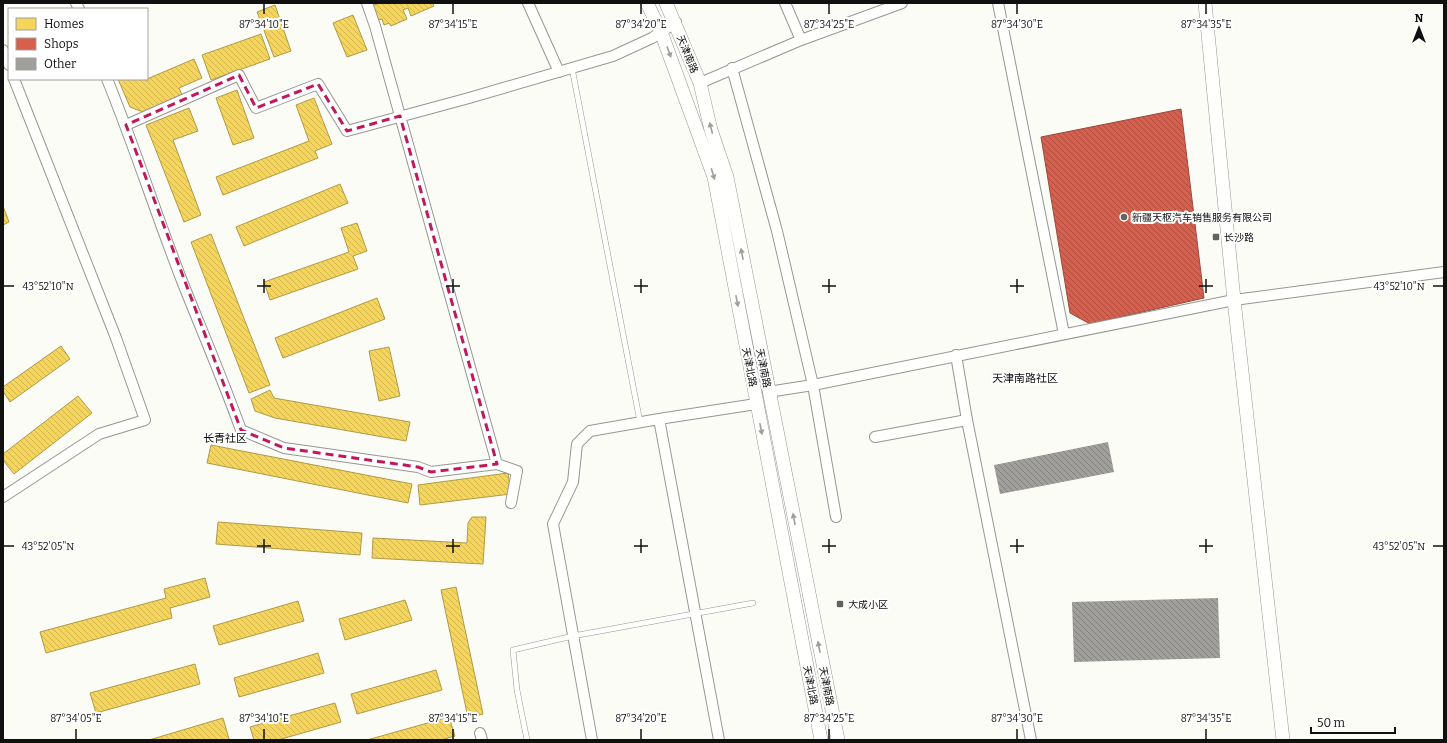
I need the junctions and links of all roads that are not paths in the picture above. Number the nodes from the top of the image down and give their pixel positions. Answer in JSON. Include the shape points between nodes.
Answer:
{"nodes":[{"id":1,"x":367,"y":3,"type":"edge"},
{"id":2,"x":528,"y":3,"type":"edge"},
{"id":3,"x":648,"y":3,"type":"edge"},
{"id":4,"x":666,"y":3,"type":"edge"},
{"id":5,"x":785,"y":3,"type":"edge"},
{"id":6,"x":902,"y":3,"type":"edge"},
{"id":7,"x":998,"y":3,"type":"edge"},
{"id":8,"x":1205,"y":3,"type":"edge"},
{"id":9,"x":676,"y":22,"type":"junction"},
{"id":10,"x":661,"y":32,"type":"junction"},
{"id":11,"x":801,"y":40,"type":"junction"},
{"id":12,"x":3,"y":50,"type":"edge"},
{"id":13,"x":8,"y":62,"type":"edge"},
{"id":14,"x":572,"y":68,"type":"junction"},
{"id":15,"x":732,"y":68,"type":"junction"},
{"id":16,"x":559,"y":72,"type":"junction"},
{"id":17,"x":14,"y":80,"type":"edge"},
{"id":18,"x":107,"y":80,"type":"edge"},
{"id":19,"x":700,"y":83,"type":"junction"},
{"id":20,"x":400,"y":116,"type":"junction"},
{"id":21,"x":126,"y":125,"type":"junction"},
{"id":22,"x":1444,"y":272,"type":"edge"},
{"id":23,"x":1234,"y":300,"type":"junction"},
{"id":24,"x":1064,"y":334,"type":"junction"},
{"id":25,"x":956,"y":355,"type":"junction"},
{"id":26,"x":813,"y":385,"type":"junction"},
{"id":27,"x":768,"y":392,"type":"junction"},
{"id":28,"x":756,"y":404,"type":"junction"},
{"id":29,"x":659,"y":419,"type":"junction"},
{"id":30,"x":967,"y":420,"type":"junction"},
{"id":31,"x":640,"y":422,"type":"junction"},
{"id":32,"x":875,"y":438,"type":"dead end"},
{"id":33,"x":497,"y":464,"type":"junction"},
{"id":34,"x":3,"y":497,"type":"edge"},
{"id":35,"x":511,"y":503,"type":"dead end"},
{"id":36,"x":836,"y":516,"type":"dead end"},
{"id":37,"x":754,"y":603,"type":"dead end"},
{"id":38,"x":695,"y":614,"type":"junction"},
{"id":39,"x":573,"y":636,"type":"junction"},
{"id":40,"x":835,"y":726,"type":"junction"},
{"id":41,"x":820,"y":735,"type":"edge"},
{"id":42,"x":527,"y":740,"type":"edge"},
{"id":43,"x":592,"y":740,"type":"edge"},
{"id":44,"x":719,"y":740,"type":"edge"},
{"id":45,"x":838,"y":740,"type":"edge"},
{"id":46,"x":1031,"y":740,"type":"edge"},
{"id":47,"x":1283,"y":740,"type":"edge"}],
"edges":[{"from":1,"to":20,"type":"street"},
{"from":2,"to":16,"type":"street"},
{"from":3,"to":10,"type":"street","name":"天津北路"},
{"from":4,"to":9,"type":"street","name":"天津南路"},
{"from":5,"to":11,"type":"street"},
{"from":6,"to":11,"type":"street"},
{"from":7,"to":24,"type":"street"},
{"from":8,"to":23,"type":"street"},
{"from":9,"to":10,"type":"street"},
{"from":9,"to":19,"type":"street","name":"天津南路"},
{"from":10,"to":14,"type":"street","via":[[613,56]]},
{"from":10,"to":28,"type":"street","name":"天津北路","one_way":true,"via":[[714,176]]},
{"from":11,"to":15,"type":"street"},
{"from":12,"to":13,"type":"street"},
{"from":14,"to":16,"type":"street"},
{"from":14,"to":31,"type":"lane"},
{"from":15,"to":19,"type":"street"},
{"from":15,"to":26,"type":"street","via":[[777,231]]},
{"from":16,"to":20,"type":"street"},
{"from":17,"to":34,"type":"street","via":[[116,338],[145,420],[99,434]]},
{"from":18,"to":21,"type":"street"},
{"from":27,"to":19,"type":"street","name":"天津南路","one_way":true,"via":[[727,177],[711,130]]},
{"from":20,"to":21,"type":"street","via":[[347,131],[318,84],[256,108],[239,75]]},
{"from":20,"to":33,"type":"street"},
{"from":21,"to":33,"type":"street","via":[[182,280],[241,430],[284,448],[418,467],[431,472]]},
{"from":22,"to":23,"type":"street"},
{"from":23,"to":24,"type":"street"},
{"from":23,"to":47,"type":"street"},
{"from":24,"to":25,"type":"street"},
{"from":25,"to":26,"type":"street"},
{"from":25,"to":30,"type":"street"},
{"from":26,"to":27,"type":"street"},
{"from":26,"to":36,"type":"street"},
{"from":40,"to":27,"type":"street","name":"天津南路","one_way":true},
{"from":28,"to":29,"type":"street"},
{"from":28,"to":41,"type":"street","name":"天津北路","one_way":true},
{"from":29,"to":31,"type":"street"},
{"from":29,"to":38,"type":"street"},
{"from":30,"to":32,"type":"street"},
{"from":30,"to":46,"type":"street"},
{"from":31,"to":39,"type":"street","via":[[590,431],[577,444],[573,482],[554,524]]},
{"from":33,"to":35,"type":"street","via":[[517,471]]},
{"from":37,"to":38,"type":"lane"},
{"from":38,"to":39,"type":"lane"},
{"from":38,"to":44,"type":"street"},
{"from":39,"to":42,"type":"lane","via":[[513,650],[517,690]]},
{"from":39,"to":43,"type":"street"},
{"from":40,"to":41,"type":"street"},
{"from":40,"to":45,"type":"street","name":"天津南路"}]}
